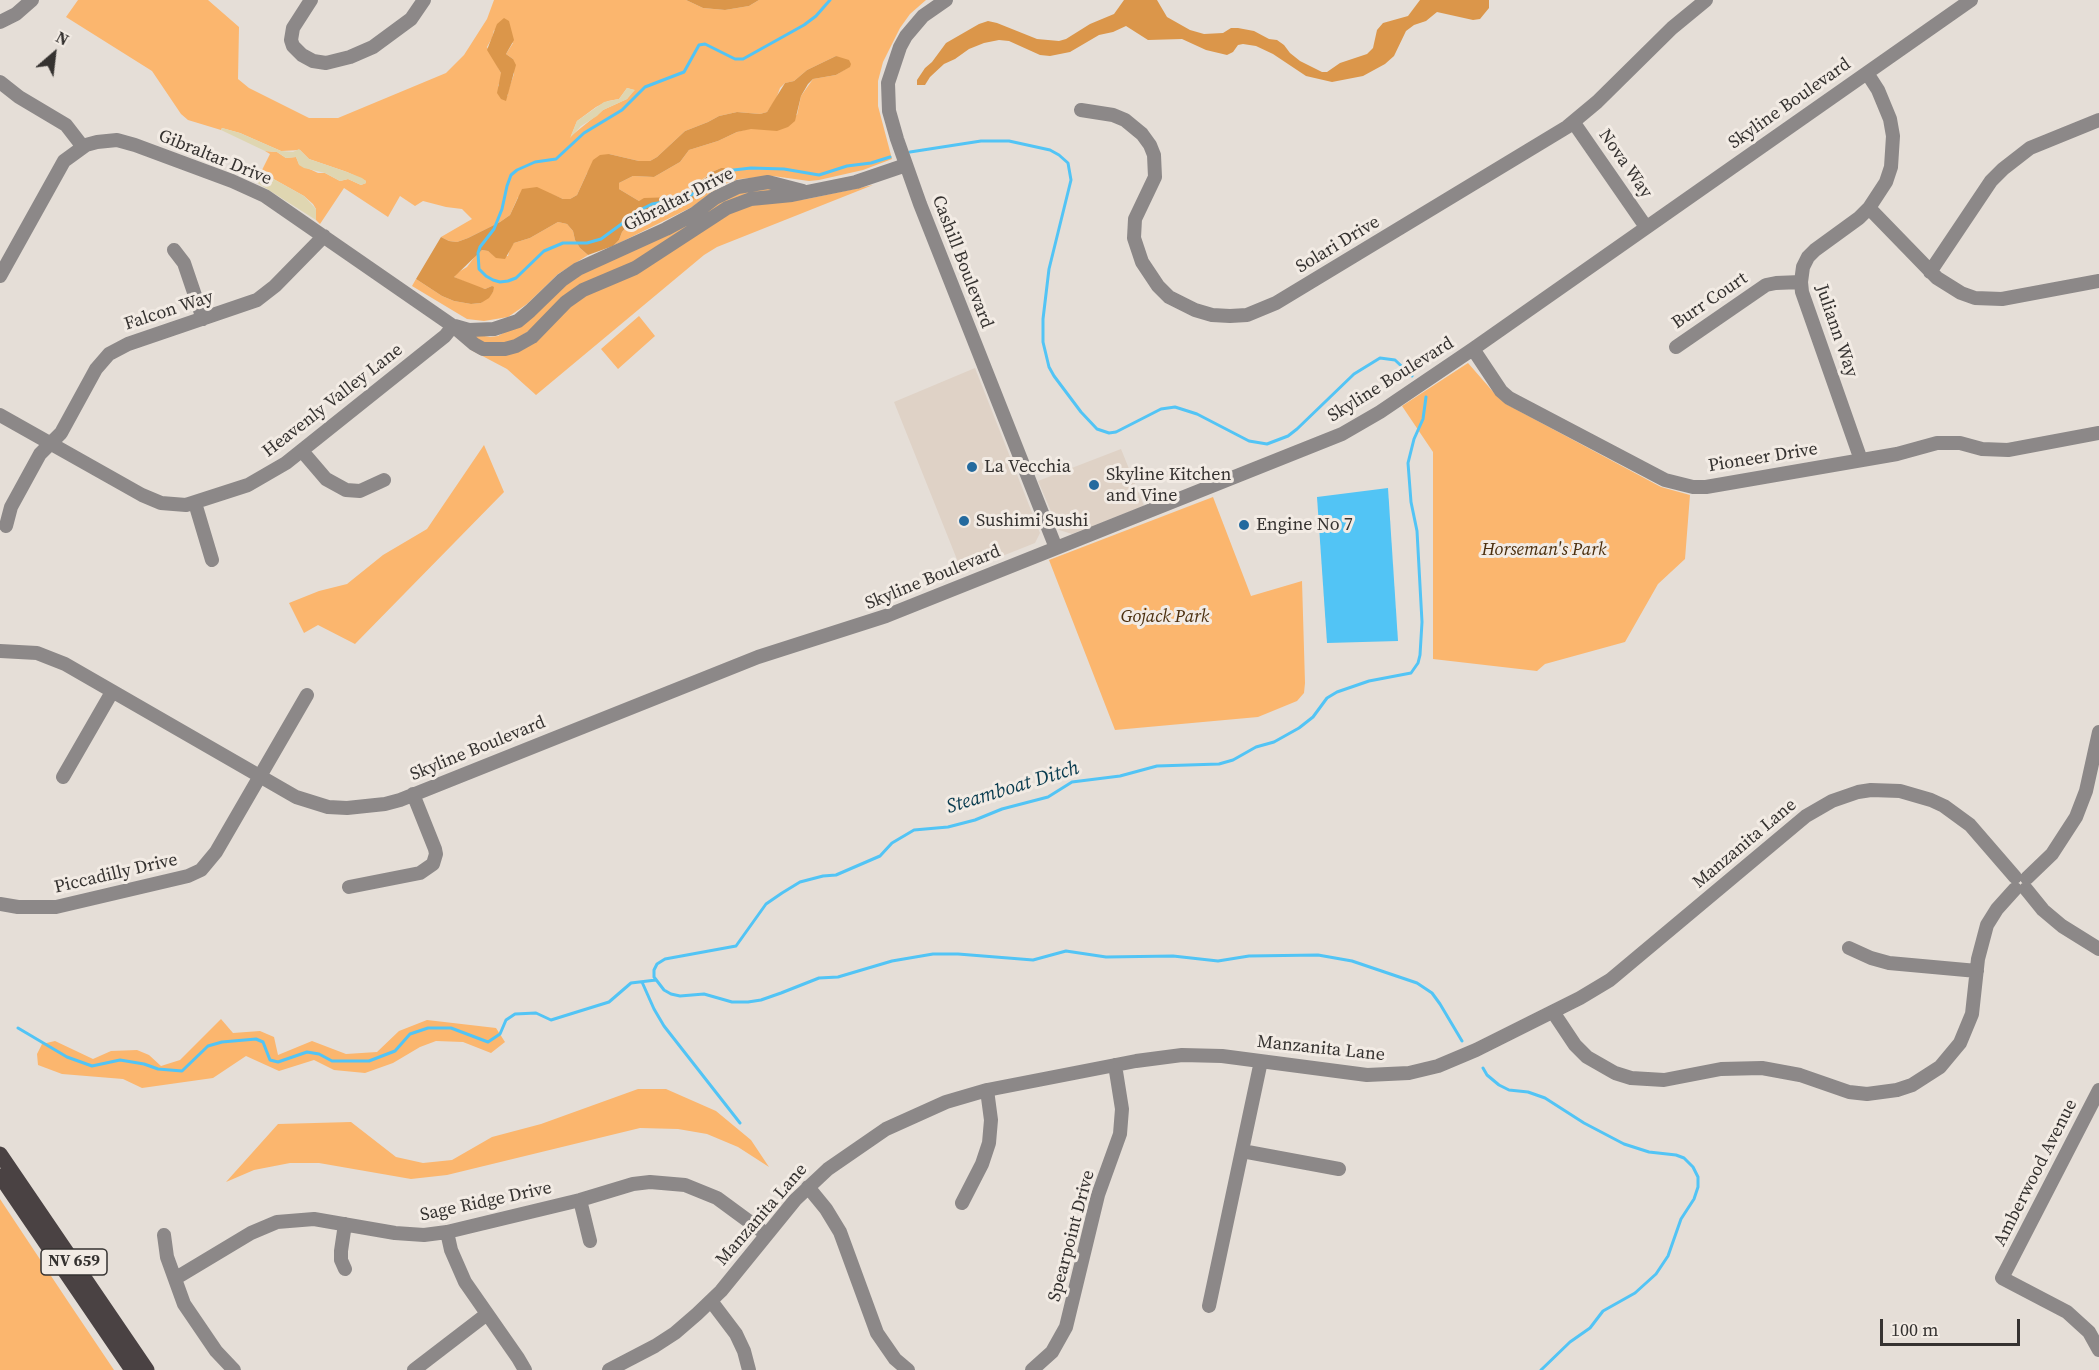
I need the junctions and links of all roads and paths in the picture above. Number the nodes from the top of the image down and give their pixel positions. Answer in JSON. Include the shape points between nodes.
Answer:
{"nodes":[{"id":1,"x":32,"y":0,"type":"edge"},
{"id":2,"x":311,"y":0,"type":"edge"},
{"id":3,"x":424,"y":0,"type":"edge"},
{"id":4,"x":946,"y":0,"type":"edge"},
{"id":5,"x":1706,"y":0,"type":"edge"},
{"id":6,"x":1971,"y":0,"type":"edge"},
{"id":7,"x":0,"y":22,"type":"edge"},
{"id":8,"x":1867,"y":73,"type":"junction"},
{"id":9,"x":0,"y":82,"type":"edge"},
{"id":10,"x":1081,"y":110,"type":"dead end"},
{"id":11,"x":2099,"y":120,"type":"edge"},
{"id":12,"x":1574,"y":123,"type":"junction"},
{"id":13,"x":83,"y":147,"type":"junction"},
{"id":14,"x":906,"y":165,"type":"junction"},
{"id":15,"x":803,"y":191,"type":"junction"},
{"id":16,"x":1869,"y":208,"type":"junction"},
{"id":17,"x":1646,"y":226,"type":"junction"},
{"id":18,"x":324,"y":237,"type":"junction"},
{"id":19,"x":174,"y":250,"type":"dead end"},
{"id":20,"x":1930,"y":272,"type":"junction"},
{"id":21,"x":0,"y":276,"type":"edge"},
{"id":22,"x":2099,"y":280,"type":"edge"},
{"id":23,"x":1801,"y":282,"type":"junction"},
{"id":24,"x":203,"y":319,"type":"junction"},
{"id":25,"x":453,"y":326,"type":"junction"},
{"id":26,"x":1676,"y":347,"type":"dead end"},
{"id":27,"x":1473,"y":349,"type":"junction"},
{"id":28,"x":0,"y":415,"type":"edge"},
{"id":29,"x":2099,"y":433,"type":"edge"},
{"id":30,"x":49,"y":443,"type":"junction"},
{"id":31,"x":302,"y":451,"type":"junction"},
{"id":32,"x":1861,"y":460,"type":"junction"},
{"id":33,"x":384,"y":480,"type":"dead end"},
{"id":34,"x":195,"y":503,"type":"junction"},
{"id":35,"x":6,"y":526,"type":"dead end"},
{"id":36,"x":1056,"y":548,"type":"junction"},
{"id":37,"x":212,"y":560,"type":"dead end"},
{"id":38,"x":0,"y":651,"type":"edge"},
{"id":39,"x":112,"y":692,"type":"junction"},
{"id":40,"x":307,"y":695,"type":"dead end"},
{"id":41,"x":2099,"y":732,"type":"edge"},
{"id":42,"x":63,"y":777,"type":"dead end"},
{"id":43,"x":259,"y":777,"type":"junction"},
{"id":44,"x":413,"y":795,"type":"junction"},
{"id":45,"x":2021,"y":883,"type":"junction"},
{"id":46,"x":349,"y":887,"type":"dead end"},
{"id":47,"x":0,"y":904,"type":"edge"},
{"id":48,"x":1849,"y":948,"type":"dead end"},
{"id":49,"x":2099,"y":949,"type":"edge"},
{"id":50,"x":1977,"y":972,"type":"junction"},
{"id":51,"x":1552,"y":1011,"type":"junction"},
{"id":52,"x":1261,"y":1061,"type":"junction"},
{"id":53,"x":1115,"y":1065,"type":"junction"},
{"id":54,"x":987,"y":1090,"type":"junction"},
{"id":55,"x":2099,"y":1090,"type":"edge"},
{"id":56,"x":1242,"y":1150,"type":"junction"},
{"id":57,"x":0,"y":1154,"type":"edge"},
{"id":58,"x":1339,"y":1169,"type":"dead end"},
{"id":59,"x":0,"y":1176,"type":"edge"},
{"id":60,"x":808,"y":1187,"type":"junction"},
{"id":61,"x":580,"y":1200,"type":"junction"},
{"id":62,"x":962,"y":1203,"type":"dead end"},
{"id":63,"x":345,"y":1224,"type":"junction"},
{"id":64,"x":447,"y":1232,"type":"junction"},
{"id":65,"x":766,"y":1234,"type":"junction"},
{"id":66,"x":164,"y":1235,"type":"dead end"},
{"id":67,"x":590,"y":1241,"type":"dead end"},
{"id":68,"x":345,"y":1269,"type":"dead end"},
{"id":69,"x":176,"y":1278,"type":"junction"},
{"id":70,"x":711,"y":1301,"type":"junction"},
{"id":71,"x":1209,"y":1306,"type":"dead end"},
{"id":72,"x":487,"y":1314,"type":"junction"},
{"id":73,"x":2099,"y":1350,"type":"edge"},
{"id":74,"x":132,"y":1370,"type":"edge"},
{"id":75,"x":147,"y":1370,"type":"edge"},
{"id":76,"x":234,"y":1370,"type":"edge"},
{"id":77,"x":414,"y":1370,"type":"edge"},
{"id":78,"x":525,"y":1370,"type":"edge"},
{"id":79,"x":609,"y":1370,"type":"edge"},
{"id":80,"x":749,"y":1370,"type":"edge"},
{"id":81,"x":908,"y":1370,"type":"edge"},
{"id":82,"x":1032,"y":1370,"type":"edge"}],
"edges":[{"from":1,"to":7,"type":"street"},
{"from":2,"to":3,"type":"street","via":[[293,28],[291,40],[302,55],[319,63],[337,62],[372,47],[406,24]]},
{"from":4,"to":14,"type":"street","name":"Cashill Boulevard","via":[[923,16],[906,36],[891,70],[889,111]]},
{"from":5,"to":12,"type":"street","name":"Solari Drive"},
{"from":6,"to":8,"type":"street","name":"Skyline Boulevard"},
{"from":8,"to":16,"type":"street","name":"Juliann Way","via":[[1885,104],[1893,136],[1891,167]]},
{"from":8,"to":17,"type":"street","name":"Skyline Boulevard"},
{"from":9,"to":13,"type":"street","via":[[66,124]]},
{"from":10,"to":12,"type":"street","name":"Solari Drive","via":[[1125,120],[1142,134],[1154,155],[1155,177],[1134,228],[1136,249],[1149,274],[1169,297],[1181,304],[1212,315],[1230,316],[1247,315],[1276,303]]},
{"from":11,"to":20,"type":"street","via":[[2030,148],[2003,169]]},
{"from":12,"to":17,"type":"street","name":"Nova Way"},
{"from":13,"to":18,"type":"street","name":"Gibraltar Drive","via":[[107,140],[126,142],[232,181],[265,196]]},
{"from":13,"to":21,"type":"street","name":"Gibraltar Drive","via":[[60,166]]},
{"from":14,"to":15,"type":"street","name":"Gibraltar Drive","via":[[856,182]]},
{"from":14,"to":36,"type":"street","name":"Cashill Boulevard"},
{"from":15,"to":25,"type":"street","name":"Gibraltar Drive","via":[[768,182],[738,187],[666,229],[578,269],[524,317],[510,324],[485,330]]},
{"from":15,"to":25,"type":"street","name":"Gibraltar Drive","via":[[751,199],[727,208],[635,268],[574,295],[532,337],[516,346],[483,349]]},
{"from":16,"to":20,"type":"street"},
{"from":16,"to":23,"type":"street","name":"Juliann Way","via":[[1815,250],[1803,267]]},
{"from":17,"to":27,"type":"street","name":"Skyline Boulevard"},
{"from":18,"to":24,"type":"street","name":"Falcon Way","via":[[257,300]]},
{"from":18,"to":25,"type":"street","name":"Gibraltar Drive"},
{"from":19,"to":24,"type":"street","via":[[184,263]]},
{"from":20,"to":22,"type":"street","via":[[1961,293],[1989,299]]},
{"from":23,"to":26,"type":"street","name":"Burr Court","via":[[1766,285]]},
{"from":23,"to":32,"type":"street","name":"Juliann Way"},
{"from":24,"to":30,"type":"street","name":"Falcon Way","via":[[109,354],[96,369],[61,433]]},
{"from":25,"to":31,"type":"street","name":"Heavenly Valley Lane"},
{"from":27,"to":32,"type":"street","name":"Pioneer Drive","via":[[1509,398],[1679,485],[1706,487]]},
{"from":27,"to":36,"type":"street","name":"Skyline Boulevard","via":[[1342,434]]},
{"from":28,"to":30,"type":"street","name":"Heavenly Valley Lane"},
{"from":29,"to":32,"type":"street","name":"Pioneer Drive","via":[[2008,450],[1937,443]]},
{"from":30,"to":34,"type":"street","name":"Heavenly Valley Lane","via":[[152,500],[174,505]]},
{"from":30,"to":35,"type":"street","name":"Falcon Way","via":[[11,507]]},
{"from":31,"to":33,"type":"street","via":[[326,479],[346,490],[360,491]]},
{"from":31,"to":34,"type":"street","name":"Heavenly Valley Lane","via":[[257,480]]},
{"from":34,"to":37,"type":"street"},
{"from":36,"to":44,"type":"street","name":"Skyline Boulevard","via":[[864,624],[758,657]]},
{"from":38,"to":39,"type":"street","name":"Skyline Boulevard","via":[[23,651],[51,658]]},
{"from":39,"to":42,"type":"street"},
{"from":39,"to":43,"type":"street","name":"Skyline Boulevard"},
{"from":40,"to":43,"type":"street","name":"Piccadilly Drive"},
{"from":41,"to":45,"type":"street","via":[[2076,817],[2052,854]]},
{"from":43,"to":44,"type":"street","name":"Skyline Boulevard","via":[[296,797],[328,807],[364,808]]},
{"from":43,"to":47,"type":"street","name":"Piccadilly Drive","via":[[211,859],[195,874],[56,907]]},
{"from":44,"to":46,"type":"street","via":[[435,849],[433,864],[420,873]]},
{"from":45,"to":49,"type":"street","name":"Manzanita Lane","via":[[2043,910]]},
{"from":45,"to":50,"type":"street","via":[[1988,925]]},
{"from":45,"to":51,"type":"street","name":"Manzanita Lane","via":[[1970,825],[1944,806],[1900,791],[1871,790],[1846,795],[1806,816],[1610,980]]},
{"from":48,"to":50,"type":"street","via":[[1889,963]]},
{"from":50,"to":51,"type":"street","via":[[1972,1014],[1950,1056],[1912,1085],[1883,1093],[1849,1092],[1800,1075],[1762,1068],[1721,1069],[1664,1080],[1631,1078],[1600,1066],[1587,1056]]},
{"from":51,"to":52,"type":"street","name":"Manzanita Lane","via":[[1451,1062],[1410,1073],[1367,1075]]},
{"from":52,"to":53,"type":"street","name":"Manzanita Lane","via":[[1182,1055]]},
{"from":52,"to":56,"type":"street"},
{"from":53,"to":54,"type":"street","name":"Manzanita Lane"},
{"from":53,"to":82,"type":"street","name":"Spearpoint Drive","via":[[1122,1112],[1120,1134],[1098,1195],[1066,1327],[1052,1352]]},
{"from":54,"to":60,"type":"street","name":"Manzanita Lane","via":[[926,1110],[886,1129]]},
{"from":54,"to":62,"type":"street","via":[[991,1130],[988,1147]]},
{"from":55,"to":73,"type":"street","name":"Amberwood Avenue","via":[[2002,1278],[2067,1312],[2089,1332]]},
{"from":56,"to":58,"type":"street"},
{"from":56,"to":71,"type":"street"},
{"from":57,"to":75,"type":"main road","number":"NV 659"},
{"from":59,"to":74,"type":"main road","number":"NV 659"},
{"from":60,"to":65,"type":"street","name":"Manzanita Lane"},
{"from":60,"to":81,"type":"street","via":[[840,1232],[877,1334]]},
{"from":61,"to":64,"type":"street","name":"Sage Ridge Drive"},
{"from":61,"to":65,"type":"street","name":"Sage Ridge Drive","via":[[633,1184],[685,1185],[724,1202]]},
{"from":61,"to":67,"type":"street"},
{"from":63,"to":64,"type":"street","name":"Sage Ridge Drive","via":[[409,1234]]},
{"from":63,"to":68,"type":"street","via":[[341,1251]]},
{"from":63,"to":69,"type":"street","name":"Sage Ridge Drive","via":[[301,1219],[268,1225]]},
{"from":64,"to":72,"type":"street","via":[[456,1266]]},
{"from":65,"to":70,"type":"street","name":"Manzanita Lane"},
{"from":66,"to":69,"type":"street","via":[[165,1250]]},
{"from":69,"to":76,"type":"street","via":[[190,1314]]},
{"from":70,"to":79,"type":"street","name":"Manzanita Lane","via":[[675,1333]]},
{"from":70,"to":80,"type":"street","via":[[736,1334]]},
{"from":72,"to":77,"type":"street"},
{"from":72,"to":78,"type":"street"}]}
